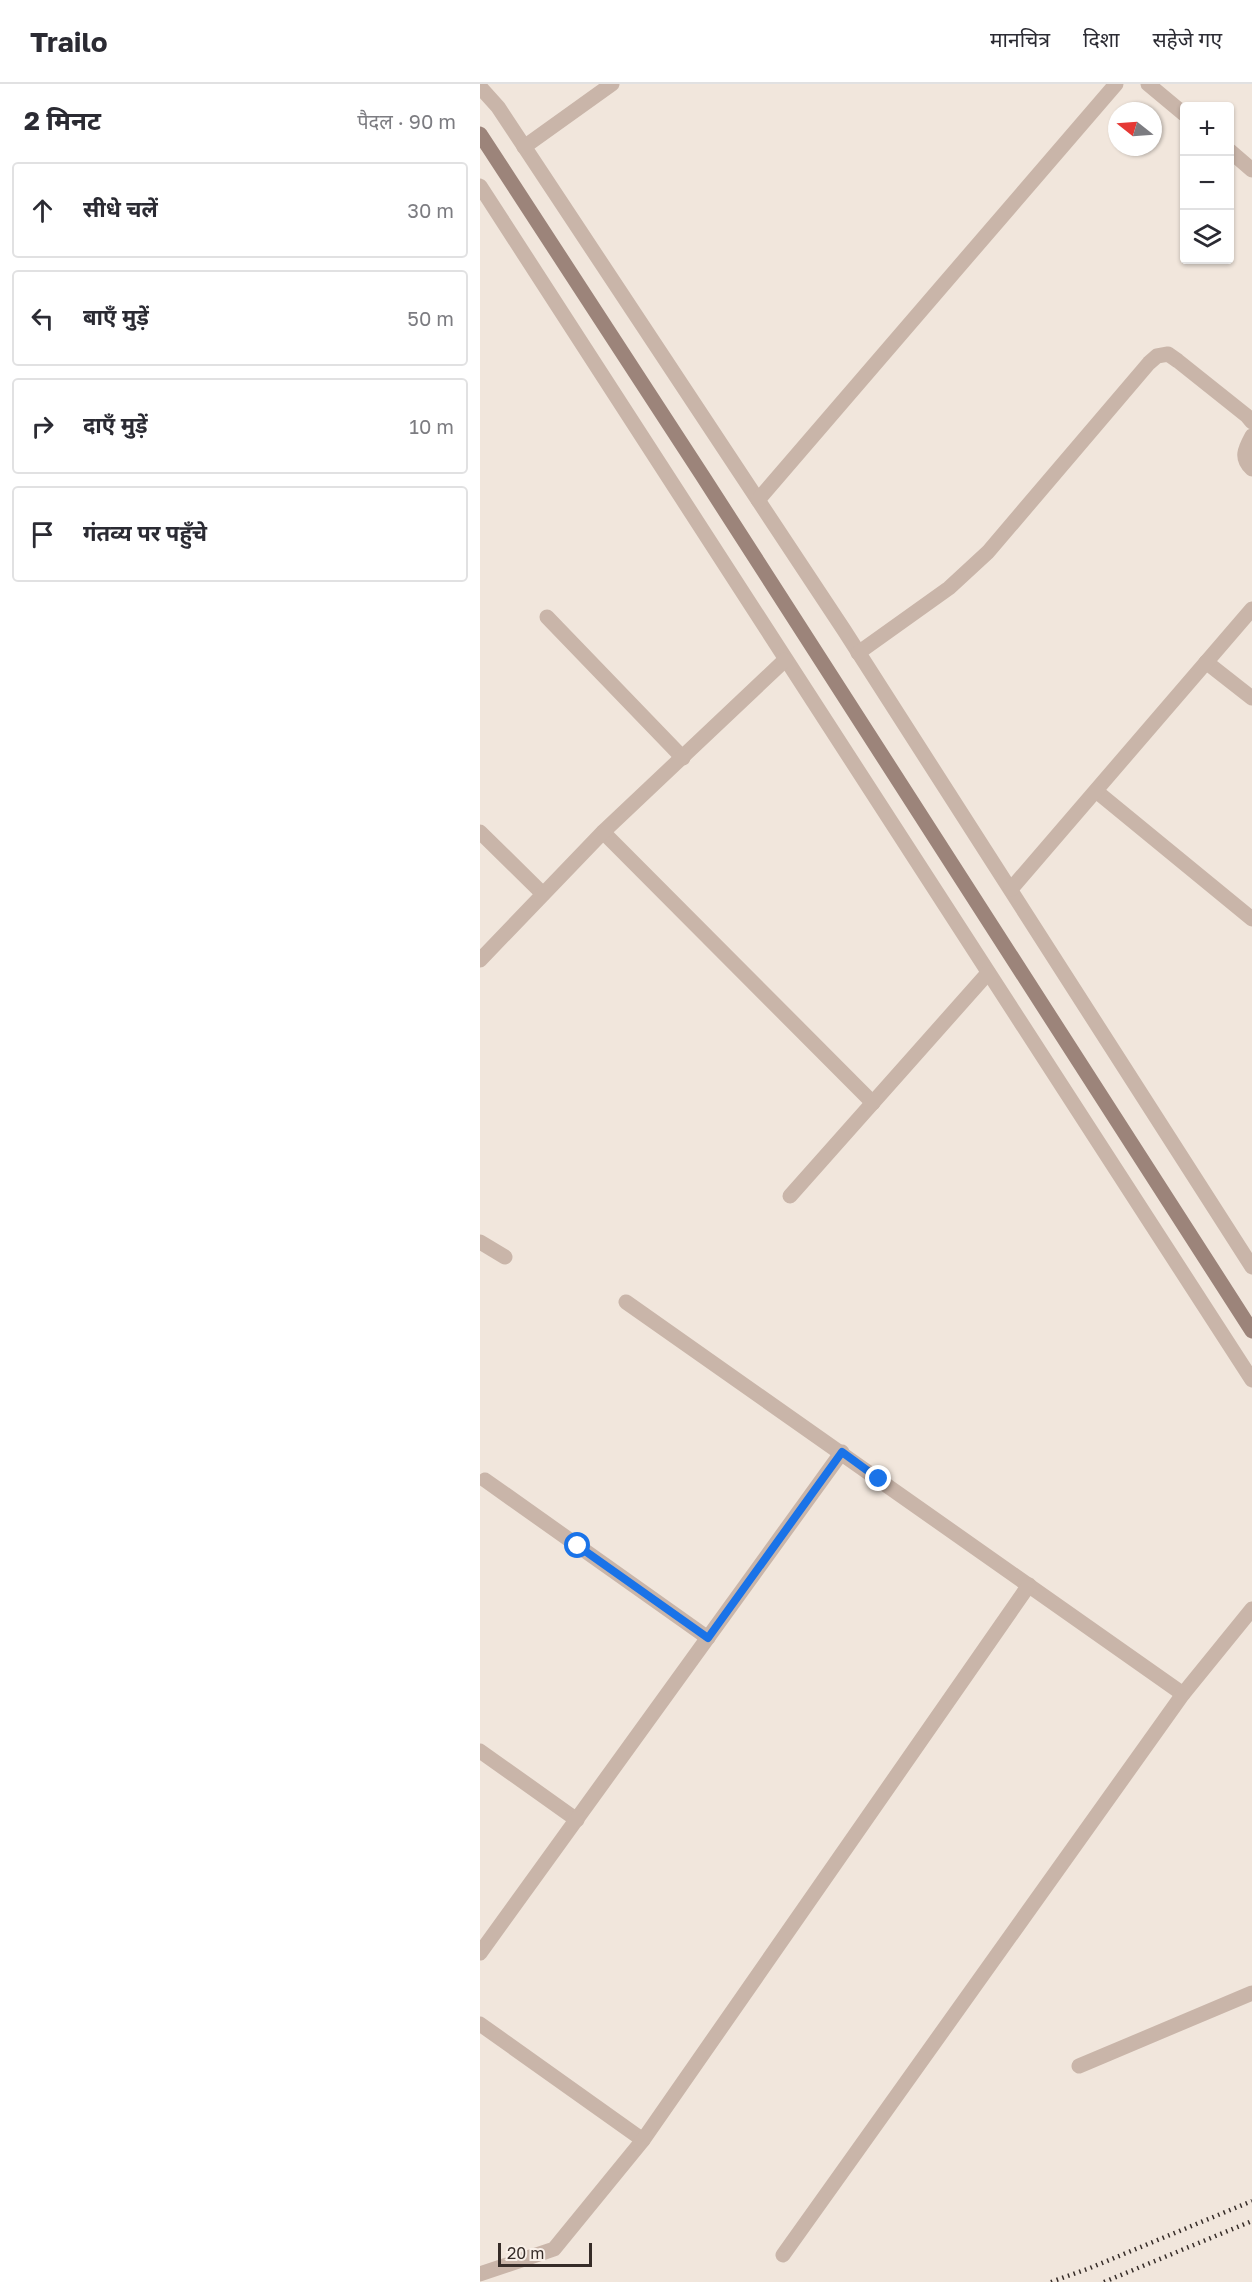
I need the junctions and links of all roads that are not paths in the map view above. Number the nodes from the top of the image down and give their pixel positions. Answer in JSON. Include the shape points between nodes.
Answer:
{"nodes":[{"id":1,"x":612,"y":84,"type":"edge"},
{"id":2,"x":1116,"y":84,"type":"edge"},
{"id":3,"x":1149,"y":84,"type":"edge"},
{"id":4,"x":480,"y":87,"type":"edge"},
{"id":5,"x":1180,"y":110,"type":"edge"},
{"id":6,"x":480,"y":134,"type":"edge"},
{"id":7,"x":524,"y":147,"type":"junction"},
{"id":8,"x":1234,"y":154,"type":"edge"},
{"id":9,"x":1252,"y":170,"type":"edge"},
{"id":10,"x":480,"y":186,"type":"edge"},
{"id":11,"x":1252,"y":422,"type":"edge"},
{"id":12,"x":1252,"y":436,"type":"edge"},
{"id":13,"x":1252,"y":469,"type":"edge"},
{"id":14,"x":758,"y":500,"type":"junction"},
{"id":15,"x":1252,"y":609,"type":"edge"},
{"id":16,"x":547,"y":617,"type":"dead end"},
{"id":17,"x":858,"y":653,"type":"junction"},
{"id":18,"x":785,"y":660,"type":"junction"},
{"id":19,"x":1206,"y":662,"type":"junction"},
{"id":20,"x":1252,"y":698,"type":"edge"},
{"id":21,"x":683,"y":758,"type":"junction"},
{"id":22,"x":1096,"y":791,"type":"junction"},
{"id":23,"x":480,"y":832,"type":"edge"},
{"id":24,"x":603,"y":832,"type":"junction"},
{"id":25,"x":1011,"y":889,"type":"junction"},
{"id":26,"x":543,"y":894,"type":"junction"},
{"id":27,"x":1252,"y":919,"type":"edge"},
{"id":28,"x":480,"y":960,"type":"edge"},
{"id":29,"x":988,"y":973,"type":"junction"},
{"id":30,"x":873,"y":1103,"type":"junction"},
{"id":31,"x":790,"y":1196,"type":"dead end"},
{"id":32,"x":480,"y":1242,"type":"edge"},
{"id":33,"x":505,"y":1257,"type":"dead end"},
{"id":34,"x":1252,"y":1267,"type":"edge"},
{"id":35,"x":626,"y":1302,"type":"dead end"},
{"id":36,"x":1252,"y":1330,"type":"edge"},
{"id":37,"x":1252,"y":1380,"type":"edge"},
{"id":38,"x":842,"y":1452,"type":"junction"},
{"id":39,"x":485,"y":1480,"type":"dead end"},
{"id":40,"x":1029,"y":1585,"type":"junction"},
{"id":41,"x":1252,"y":1609,"type":"edge"},
{"id":42,"x":708,"y":1638,"type":"junction"},
{"id":43,"x":1183,"y":1694,"type":"junction"},
{"id":44,"x":480,"y":1751,"type":"edge"},
{"id":45,"x":577,"y":1820,"type":"junction"},
{"id":46,"x":480,"y":1953,"type":"edge"},
{"id":47,"x":1252,"y":1994,"type":"edge"},
{"id":48,"x":480,"y":2024,"type":"edge"},
{"id":49,"x":1079,"y":2066,"type":"dead end"},
{"id":50,"x":643,"y":2140,"type":"junction"},
{"id":51,"x":783,"y":2255,"type":"dead end"},
{"id":52,"x":480,"y":2274,"type":"edge"}],
"edges":[{"from":1,"to":7,"type":"street"},
{"from":2,"to":14,"type":"street"},
{"from":3,"to":5,"type":"street"},
{"from":4,"to":7,"type":"street"},
{"from":6,"to":36,"type":"main road"},
{"from":7,"to":14,"type":"street"},
{"from":8,"to":9,"type":"street"},
{"from":10,"to":18,"type":"street"},
{"from":11,"to":17,"type":"street","via":[[1179,361],[1168,354],[1157,356],[988,552],[949,588]]},
{"from":12,"to":13,"type":"street","via":[[1244,457]]},
{"from":14,"to":17,"type":"street"},
{"from":15,"to":19,"type":"street"},
{"from":16,"to":21,"type":"street"},
{"from":17,"to":25,"type":"street"},
{"from":18,"to":21,"type":"street"},
{"from":18,"to":29,"type":"street"},
{"from":19,"to":20,"type":"street"},
{"from":19,"to":22,"type":"street"},
{"from":21,"to":24,"type":"street"},
{"from":22,"to":25,"type":"street"},
{"from":22,"to":27,"type":"street"},
{"from":23,"to":26,"type":"street"},
{"from":24,"to":26,"type":"street"},
{"from":24,"to":30,"type":"street"},
{"from":25,"to":34,"type":"street"},
{"from":26,"to":28,"type":"street"},
{"from":29,"to":30,"type":"street"},
{"from":29,"to":37,"type":"street"},
{"from":30,"to":31,"type":"street"},
{"from":32,"to":33,"type":"street"},
{"from":35,"to":38,"type":"street"},
{"from":38,"to":40,"type":"street"},
{"from":38,"to":42,"type":"street"},
{"from":39,"to":42,"type":"street"},
{"from":40,"to":43,"type":"street"},
{"from":40,"to":50,"type":"street"},
{"from":41,"to":43,"type":"street"},
{"from":42,"to":45,"type":"street"},
{"from":43,"to":51,"type":"street"},
{"from":44,"to":45,"type":"street"},
{"from":45,"to":46,"type":"street"},
{"from":47,"to":49,"type":"street"},
{"from":48,"to":50,"type":"street"},
{"from":50,"to":52,"type":"street","via":[[554,2249]]}]}
